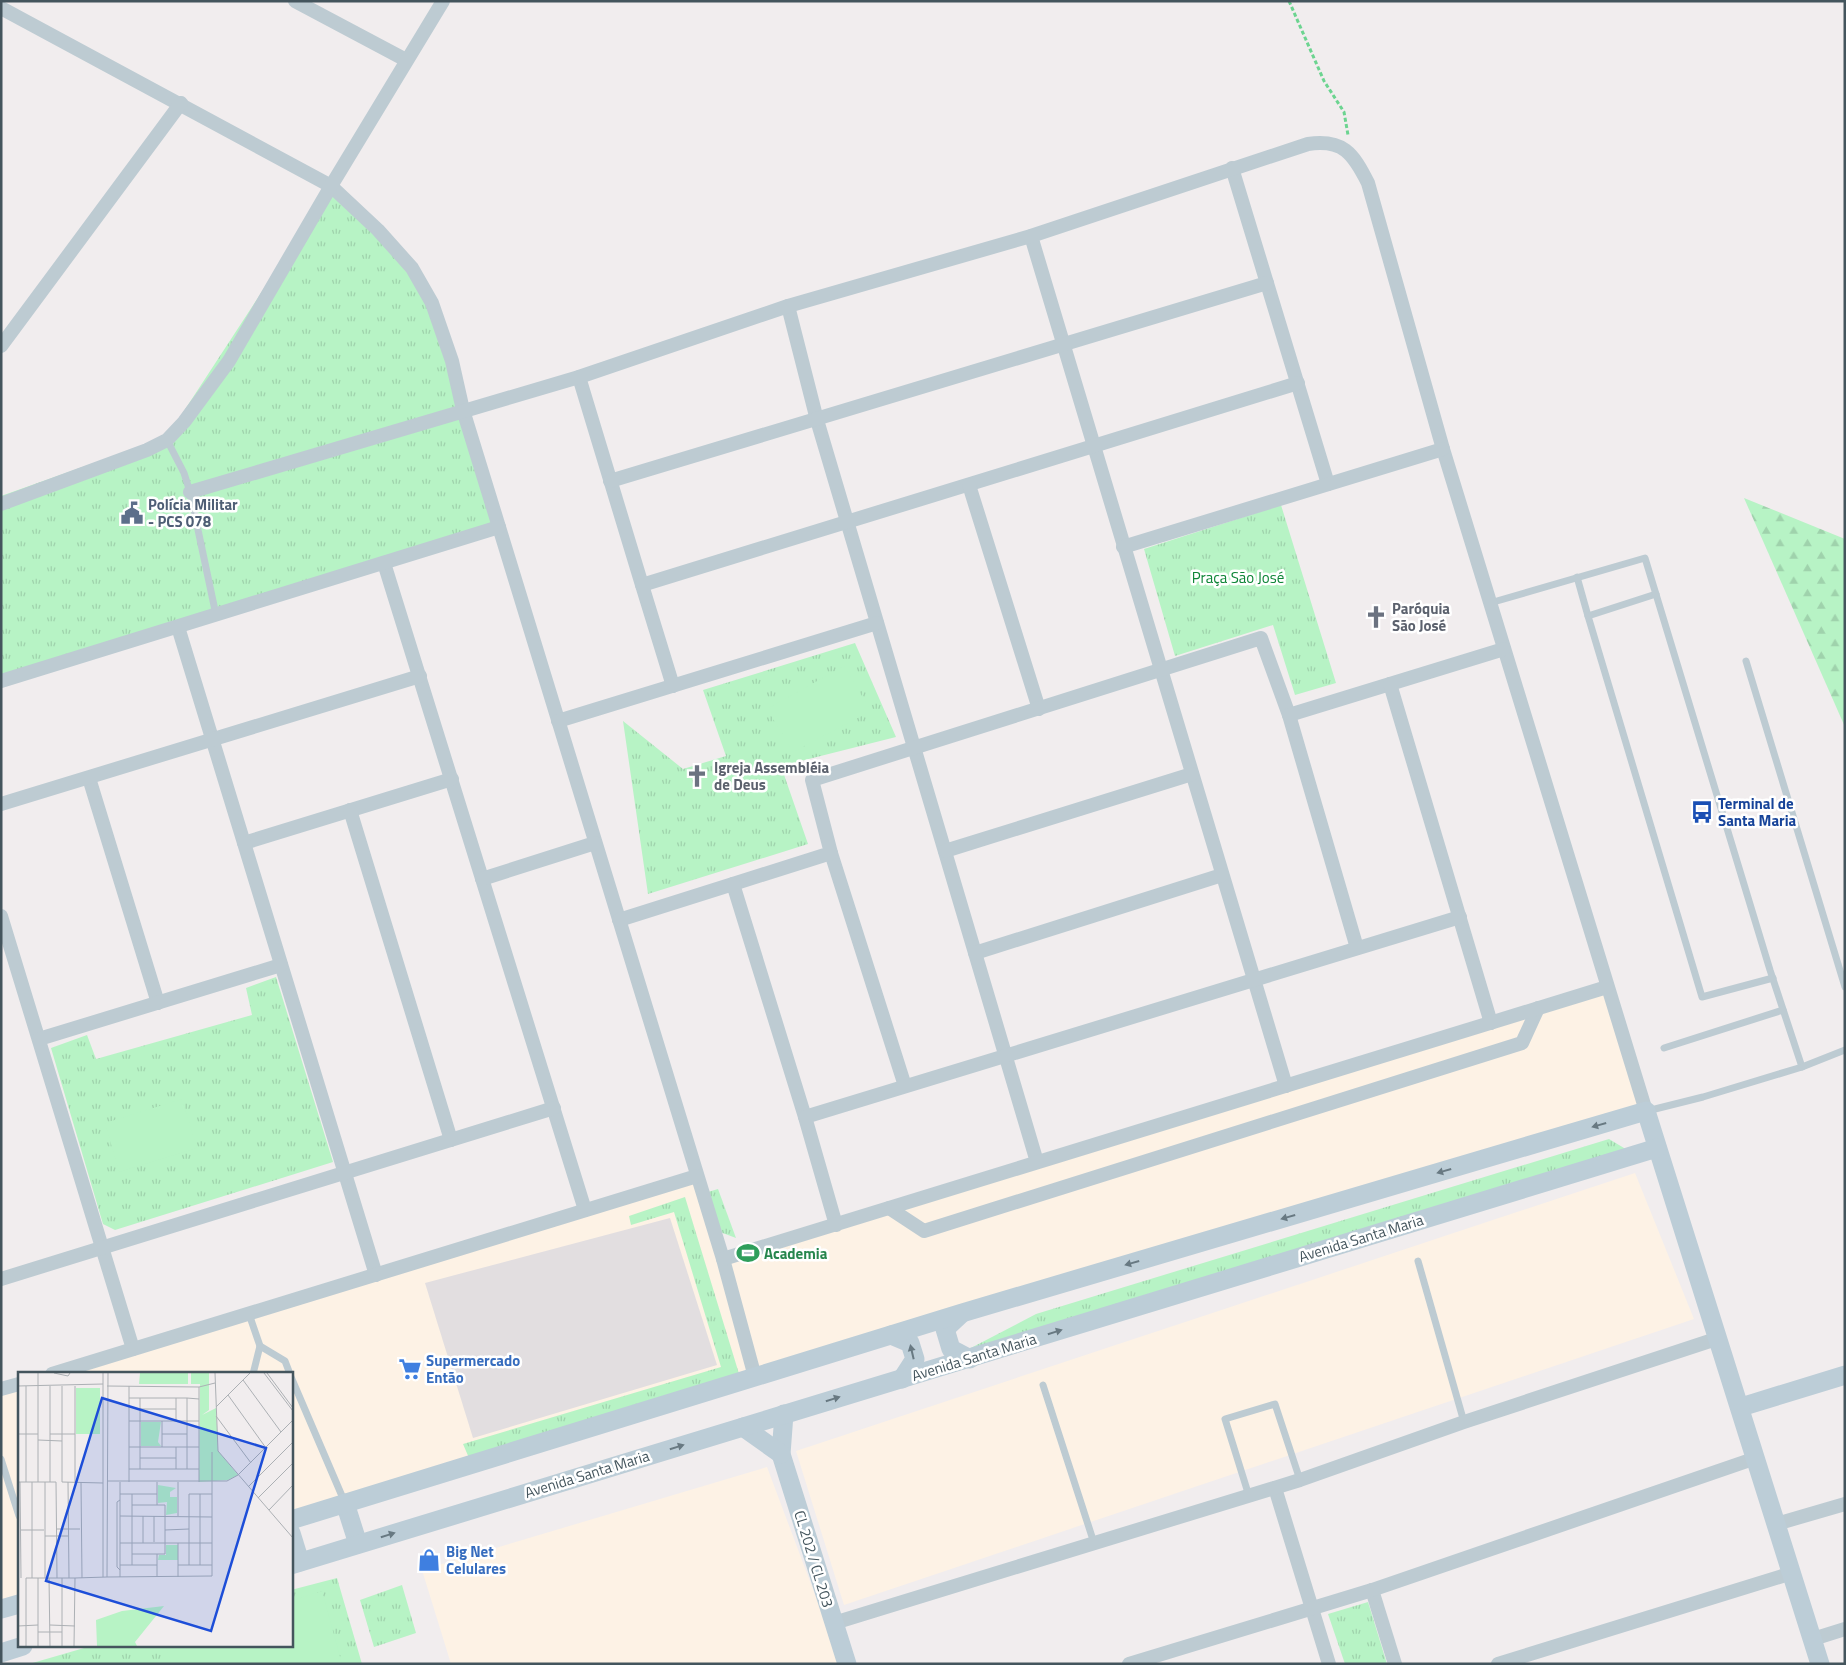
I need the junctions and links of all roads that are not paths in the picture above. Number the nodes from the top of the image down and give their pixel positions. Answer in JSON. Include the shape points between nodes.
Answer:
{"nodes":[{"id":1,"x":295,"y":1,"type":"edge"},
{"id":2,"x":443,"y":1,"type":"edge"},
{"id":3,"x":1,"y":8,"type":"edge"},
{"id":4,"x":406,"y":60,"type":"junction"},
{"id":5,"x":181,"y":103,"type":"junction"},
{"id":6,"x":1232,"y":168,"type":"junction"},
{"id":7,"x":331,"y":186,"type":"junction"},
{"id":8,"x":1031,"y":236,"type":"junction"},
{"id":9,"x":1267,"y":283,"type":"junction"},
{"id":10,"x":788,"y":306,"type":"junction"},
{"id":11,"x":1,"y":346,"type":"edge"},
{"id":12,"x":1062,"y":346,"type":"junction"},
{"id":13,"x":579,"y":377,"type":"junction"},
{"id":14,"x":1298,"y":383,"type":"junction"},
{"id":15,"x":464,"y":410,"type":"junction"},
{"id":16,"x":817,"y":420,"type":"junction"},
{"id":17,"x":167,"y":440,"type":"junction"},
{"id":18,"x":1093,"y":447,"type":"junction"},
{"id":19,"x":1443,"y":449,"type":"junction"},
{"id":20,"x":610,"y":481,"type":"junction"},
{"id":21,"x":1328,"y":484,"type":"junction"},
{"id":22,"x":969,"y":485,"type":"junction"},
{"id":23,"x":190,"y":492,"type":"junction"},
{"id":24,"x":1,"y":504,"type":"edge"},
{"id":25,"x":847,"y":522,"type":"junction"},
{"id":26,"x":499,"y":527,"type":"junction"},
{"id":27,"x":1123,"y":547,"type":"junction"},
{"id":28,"x":384,"y":563,"type":"junction"},
{"id":29,"x":1577,"y":577,"type":"junction"},
{"id":30,"x":642,"y":585,"type":"junction"},
{"id":31,"x":1656,"y":594,"type":"junction"},
{"id":32,"x":1490,"y":602,"type":"junction"},
{"id":33,"x":216,"y":615,"type":"junction"},
{"id":34,"x":1588,"y":616,"type":"junction"},
{"id":35,"x":877,"y":623,"type":"junction"},
{"id":36,"x":178,"y":627,"type":"junction"},
{"id":37,"x":1504,"y":649,"type":"junction"},
{"id":38,"x":1746,"y":661,"type":"dead end"},
{"id":39,"x":1160,"y":671,"type":"junction"},
{"id":40,"x":420,"y":676,"type":"junction"},
{"id":41,"x":1,"y":682,"type":"edge"},
{"id":42,"x":1390,"y":684,"type":"junction"},
{"id":43,"x":673,"y":686,"type":"junction"},
{"id":44,"x":1039,"y":709,"type":"junction"},
{"id":45,"x":1288,"y":715,"type":"junction"},
{"id":46,"x":558,"y":721,"type":"junction"},
{"id":47,"x":213,"y":741,"type":"junction"},
{"id":48,"x":914,"y":748,"type":"junction"},
{"id":49,"x":1192,"y":774,"type":"junction"},
{"id":50,"x":90,"y":778,"type":"junction"},
{"id":51,"x":452,"y":779,"type":"junction"},
{"id":52,"x":1,"y":804,"type":"edge"},
{"id":53,"x":350,"y":810,"type":"junction"},
{"id":54,"x":244,"y":843,"type":"junction"},
{"id":55,"x":596,"y":843,"type":"junction"},
{"id":56,"x":945,"y":851,"type":"junction"},
{"id":57,"x":831,"y":853,"type":"junction"},
{"id":58,"x":1222,"y":875,"type":"junction"},
{"id":59,"x":482,"y":879,"type":"junction"},
{"id":60,"x":733,"y":884,"type":"junction"},
{"id":61,"x":1,"y":916,"type":"edge"},
{"id":62,"x":1460,"y":917,"type":"junction"},
{"id":63,"x":619,"y":920,"type":"junction"},
{"id":64,"x":1357,"y":948,"type":"junction"},
{"id":65,"x":975,"y":953,"type":"junction"},
{"id":66,"x":281,"y":966,"type":"junction"},
{"id":67,"x":1773,"y":978,"type":"junction"},
{"id":68,"x":1254,"y":980,"type":"junction"},
{"id":69,"x":1608,"y":987,"type":"junction"},
{"id":70,"x":1845,"y":987,"type":"edge"},
{"id":71,"x":158,"y":1003,"type":"junction"},
{"id":72,"x":1538,"y":1008,"type":"junction"},
{"id":73,"x":1783,"y":1010,"type":"junction"},
{"id":74,"x":1491,"y":1023,"type":"junction"},
{"id":75,"x":39,"y":1039,"type":"junction"},
{"id":76,"x":1664,"y":1048,"type":"dead end"},
{"id":77,"x":1845,"y":1050,"type":"edge"},
{"id":78,"x":1006,"y":1055,"type":"junction"},
{"id":79,"x":1802,"y":1066,"type":"junction"},
{"id":80,"x":906,"y":1086,"type":"junction"},
{"id":81,"x":1286,"y":1086,"type":"junction"},
{"id":82,"x":554,"y":1108,"type":"junction"},
{"id":83,"x":1646,"y":1112,"type":"junction"},
{"id":84,"x":804,"y":1117,"type":"junction"},
{"id":85,"x":452,"y":1140,"type":"junction"},
{"id":86,"x":1657,"y":1148,"type":"junction"},
{"id":87,"x":1038,"y":1162,"type":"junction"},
{"id":88,"x":345,"y":1173,"type":"junction"},
{"id":89,"x":697,"y":1176,"type":"junction"},
{"id":90,"x":889,"y":1208,"type":"junction"},
{"id":91,"x":585,"y":1210,"type":"junction"},
{"id":92,"x":836,"y":1224,"type":"junction"},
{"id":93,"x":103,"y":1248,"type":"junction"},
{"id":94,"x":723,"y":1259,"type":"junction"},
{"id":95,"x":1418,"y":1262,"type":"dead end"},
{"id":96,"x":376,"y":1274,"type":"junction"},
{"id":97,"x":1,"y":1280,"type":"edge"},
{"id":98,"x":962,"y":1313,"type":"junction"},
{"id":99,"x":249,"y":1314,"type":"junction"},
{"id":100,"x":891,"y":1335,"type":"junction"},
{"id":101,"x":1719,"y":1338,"type":"junction"},
{"id":102,"x":260,"y":1346,"type":"junction"},
{"id":103,"x":133,"y":1349,"type":"junction"},
{"id":104,"x":970,"y":1359,"type":"junction"},
{"id":105,"x":58,"y":1372,"type":"edge"},
{"id":106,"x":254,"y":1372,"type":"edge"},
{"id":107,"x":290,"y":1372,"type":"edge"},
{"id":108,"x":1845,"y":1375,"type":"edge"},
{"id":109,"x":292,"y":1377,"type":"edge"},
{"id":110,"x":755,"y":1377,"type":"junction"},
{"id":111,"x":902,"y":1379,"type":"junction"},
{"id":112,"x":18,"y":1384,"type":"edge"},
{"id":113,"x":1043,"y":1386,"type":"dead end"},
{"id":114,"x":1,"y":1389,"type":"edge"},
{"id":115,"x":1741,"y":1407,"type":"junction"},
{"id":116,"x":784,"y":1414,"type":"junction"},
{"id":117,"x":1464,"y":1422,"type":"junction"},
{"id":118,"x":743,"y":1426,"type":"junction"},
{"id":119,"x":781,"y":1454,"type":"junction"},
{"id":120,"x":1756,"y":1458,"type":"junction"},
{"id":121,"x":1,"y":1459,"type":"edge"},
{"id":122,"x":1300,"y":1480,"type":"junction"},
{"id":123,"x":1275,"y":1488,"type":"junction"},
{"id":124,"x":1249,"y":1496,"type":"junction"},
{"id":125,"x":345,"y":1503,"type":"junction"},
{"id":126,"x":1845,"y":1504,"type":"edge"},
{"id":127,"x":18,"y":1513,"type":"edge"},
{"id":128,"x":292,"y":1520,"type":"edge"},
{"id":129,"x":1776,"y":1524,"type":"junction"},
{"id":130,"x":292,"y":1539,"type":"edge"},
{"id":131,"x":1094,"y":1543,"type":"junction"},
{"id":132,"x":358,"y":1544,"type":"junction"},
{"id":133,"x":296,"y":1563,"type":"edge"},
{"id":134,"x":1792,"y":1573,"type":"junction"},
{"id":135,"x":1372,"y":1590,"type":"junction"},
{"id":136,"x":18,"y":1604,"type":"edge"},
{"id":137,"x":1312,"y":1608,"type":"junction"},
{"id":138,"x":1,"y":1609,"type":"edge"},
{"id":139,"x":834,"y":1622,"type":"junction"},
{"id":140,"x":1845,"y":1629,"type":"edge"},
{"id":141,"x":1813,"y":1639,"type":"junction"},
{"id":142,"x":18,"y":1648,"type":"edge"},
{"id":143,"x":1,"y":1653,"type":"edge"},
{"id":144,"x":846,"y":1664,"type":"edge"},
{"id":145,"x":1129,"y":1664,"type":"edge"},
{"id":146,"x":1329,"y":1664,"type":"edge"},
{"id":147,"x":1395,"y":1664,"type":"edge"},
{"id":148,"x":1498,"y":1664,"type":"edge"},
{"id":149,"x":1820,"y":1664,"type":"edge"}],
"edges":[{"from":1,"to":4,"type":"street"},
{"from":2,"to":4,"type":"street"},
{"from":3,"to":5,"type":"street"},
{"from":4,"to":7,"type":"street"},
{"from":5,"to":7,"type":"street"},
{"from":5,"to":11,"type":"street"},
{"from":6,"to":8,"type":"street"},
{"from":6,"to":9,"type":"street"},
{"from":6,"to":19,"type":"street","via":[[1326,141],[1340,146],[1360,166],[1368,183]]},
{"from":7,"to":15,"type":"street","via":[[412,268],[432,303],[452,361]]},
{"from":7,"to":17,"type":"street","via":[[229,361],[204,397]]},
{"from":8,"to":10,"type":"street"},
{"from":8,"to":12,"type":"street"},
{"from":9,"to":12,"type":"street"},
{"from":9,"to":14,"type":"street"},
{"from":10,"to":13,"type":"street"},
{"from":10,"to":16,"type":"street"},
{"from":12,"to":16,"type":"street"},
{"from":12,"to":18,"type":"street"},
{"from":13,"to":15,"type":"street"},
{"from":13,"to":20,"type":"street"},
{"from":14,"to":18,"type":"street"},
{"from":14,"to":21,"type":"street"},
{"from":15,"to":23,"type":"street"},
{"from":15,"to":26,"type":"street"},
{"from":16,"to":20,"type":"street"},
{"from":16,"to":25,"type":"street"},
{"from":17,"to":23,"type":"lane"},
{"from":17,"to":24,"type":"street"},
{"from":18,"to":22,"type":"street"},
{"from":18,"to":27,"type":"street"},
{"from":19,"to":21,"type":"street"},
{"from":19,"to":32,"type":"street"},
{"from":20,"to":30,"type":"street"},
{"from":21,"to":27,"type":"street"},
{"from":22,"to":25,"type":"street"},
{"from":22,"to":44,"type":"street"},
{"from":23,"to":33,"type":"lane"},
{"from":25,"to":30,"type":"street"},
{"from":25,"to":35,"type":"street"},
{"from":26,"to":28,"type":"street"},
{"from":26,"to":46,"type":"street"},
{"from":27,"to":39,"type":"street"},
{"from":28,"to":33,"type":"street"},
{"from":28,"to":40,"type":"street"},
{"from":29,"to":31,"type":"lane","via":[[1645,558]]},
{"from":29,"to":32,"type":"lane"},
{"from":29,"to":34,"type":"lane"},
{"from":30,"to":43,"type":"street"},
{"from":31,"to":34,"type":"lane"},
{"from":31,"to":67,"type":"lane"},
{"from":32,"to":37,"type":"street"},
{"from":33,"to":36,"type":"street"},
{"from":34,"to":67,"type":"lane","via":[[1702,997]]},
{"from":35,"to":43,"type":"street"},
{"from":35,"to":48,"type":"street"},
{"from":36,"to":41,"type":"street"},
{"from":36,"to":47,"type":"street"},
{"from":37,"to":42,"type":"street"},
{"from":37,"to":69,"type":"street"},
{"from":38,"to":70,"type":"lane"},
{"from":39,"to":44,"type":"street"},
{"from":39,"to":45,"type":"street","via":[[1261,638]]},
{"from":39,"to":49,"type":"street"},
{"from":40,"to":47,"type":"street"},
{"from":40,"to":51,"type":"street"},
{"from":42,"to":45,"type":"street"},
{"from":42,"to":62,"type":"street"},
{"from":43,"to":46,"type":"street"},
{"from":44,"to":48,"type":"street"},
{"from":45,"to":64,"type":"street"},
{"from":46,"to":55,"type":"street"},
{"from":47,"to":50,"type":"street"},
{"from":47,"to":54,"type":"street"},
{"from":48,"to":56,"type":"street"},
{"from":48,"to":57,"type":"street","via":[[812,780]]},
{"from":49,"to":56,"type":"street"},
{"from":49,"to":58,"type":"street"},
{"from":50,"to":52,"type":"street"},
{"from":50,"to":71,"type":"street"},
{"from":51,"to":53,"type":"street"},
{"from":51,"to":59,"type":"street"},
{"from":53,"to":54,"type":"street"},
{"from":53,"to":85,"type":"street"},
{"from":54,"to":66,"type":"street"},
{"from":55,"to":59,"type":"street"},
{"from":55,"to":63,"type":"street"},
{"from":56,"to":65,"type":"street"},
{"from":57,"to":60,"type":"street"},
{"from":57,"to":80,"type":"street"},
{"from":58,"to":65,"type":"street"},
{"from":58,"to":68,"type":"street"},
{"from":59,"to":82,"type":"street"},
{"from":60,"to":63,"type":"street"},
{"from":60,"to":84,"type":"street"},
{"from":61,"to":75,"type":"street"},
{"from":62,"to":64,"type":"street"},
{"from":62,"to":74,"type":"street"},
{"from":63,"to":89,"type":"street"},
{"from":64,"to":68,"type":"street"},
{"from":65,"to":78,"type":"street"},
{"from":66,"to":71,"type":"street"},
{"from":66,"to":88,"type":"street"},
{"from":67,"to":73,"type":"lane"},
{"from":68,"to":78,"type":"street"},
{"from":68,"to":81,"type":"street"},
{"from":69,"to":72,"type":"street"},
{"from":69,"to":83,"type":"street"},
{"from":71,"to":75,"type":"street"},
{"from":72,"to":74,"type":"street"},
{"from":72,"to":90,"type":"street","via":[[1522,1043],[934,1228],[924,1230]]},
{"from":73,"to":76,"type":"lane"},
{"from":73,"to":79,"type":"lane"},
{"from":74,"to":81,"type":"street"},
{"from":75,"to":93,"type":"street"},
{"from":77,"to":79,"type":"lane"},
{"from":78,"to":80,"type":"street"},
{"from":78,"to":87,"type":"street"},
{"from":79,"to":83,"type":"lane"},
{"from":80,"to":84,"type":"street"},
{"from":81,"to":87,"type":"street"},
{"from":82,"to":85,"type":"street"},
{"from":82,"to":91,"type":"street"},
{"from":83,"to":86,"type":"main road"},
{"from":83,"to":98,"type":"main road","one_way":true},
{"from":84,"to":92,"type":"street"},
{"from":85,"to":88,"type":"street"},
{"from":86,"to":101,"type":"main road"},
{"from":104,"to":86,"type":"main road","name":"Avenida Santa Maria","one_way":true},
{"from":87,"to":90,"type":"street"},
{"from":88,"to":93,"type":"street"},
{"from":88,"to":96,"type":"street"},
{"from":89,"to":91,"type":"street"},
{"from":89,"to":94,"type":"street"},
{"from":90,"to":92,"type":"street"},
{"from":91,"to":96,"type":"street"},
{"from":92,"to":94,"type":"street"},
{"from":93,"to":97,"type":"street"},
{"from":93,"to":103,"type":"street"},
{"from":94,"to":110,"type":"street"},
{"from":95,"to":117,"type":"lane"},
{"from":96,"to":99,"type":"street"},
{"from":98,"to":100,"type":"main road"},
{"from":98,"to":104,"type":"main road","via":[[945,1329],[951,1349]]},
{"from":99,"to":102,"type":"lane"},
{"from":99,"to":103,"type":"street"},
{"from":100,"to":110,"type":"main road"},
{"from":111,"to":100,"type":"main road","one_way":true,"via":[[915,1359],[910,1343]]},
{"from":101,"to":115,"type":"main road"},
{"from":101,"to":117,"type":"street"},
{"from":102,"to":106,"type":"lane"},
{"from":102,"to":107,"type":"lane","via":[[284,1361]]},
{"from":103,"to":105,"type":"street"},
{"from":104,"to":111,"type":"main road","name":"Avenida Santa Maria"},
{"from":108,"to":115,"type":"main road"},
{"from":109,"to":125,"type":"lane"},
{"from":110,"to":125,"type":"main road"},
{"from":116,"to":111,"type":"main road","name":"Avenida Santa Maria","one_way":true},
{"from":112,"to":114,"type":"street"},
{"from":113,"to":131,"type":"lane"},
{"from":115,"to":120,"type":"main road"},
{"from":116,"to":118,"type":"main road","name":"Avenida Santa Maria"},
{"from":116,"to":119,"type":"main road"},
{"from":117,"to":122,"type":"street"},
{"from":118,"to":119,"type":"main road"},
{"from":132,"to":118,"type":"main road","name":"Avenida Santa Maria","one_way":true},
{"from":119,"to":139,"type":"main road","name":"CL 202 / CL 203"},
{"from":120,"to":129,"type":"main road"},
{"from":120,"to":135,"type":"street"},
{"from":121,"to":127,"type":"lane"},
{"from":122,"to":123,"type":"street"},
{"from":122,"to":124,"type":"lane","via":[[1275,1404],[1225,1419]]},
{"from":123,"to":124,"type":"street"},
{"from":123,"to":137,"type":"street"},
{"from":124,"to":131,"type":"street"},
{"from":125,"to":128,"type":"main road"},
{"from":125,"to":132,"type":"main road"},
{"from":126,"to":129,"type":"street"},
{"from":129,"to":134,"type":"main road"},
{"from":130,"to":133,"type":"main road"},
{"from":131,"to":139,"type":"street"},
{"from":132,"to":133,"type":"main road","name":"Avenida Santa Maria"},
{"from":134,"to":141,"type":"main road"},
{"from":134,"to":148,"type":"street"},
{"from":135,"to":137,"type":"street"},
{"from":135,"to":147,"type":"street"},
{"from":136,"to":138,"type":"main road"},
{"from":137,"to":145,"type":"street"},
{"from":137,"to":146,"type":"street"},
{"from":139,"to":144,"type":"main road","name":"CL 202 / CL 203"},
{"from":140,"to":141,"type":"street"},
{"from":141,"to":149,"type":"main road"},
{"from":142,"to":143,"type":"main road"}]}
